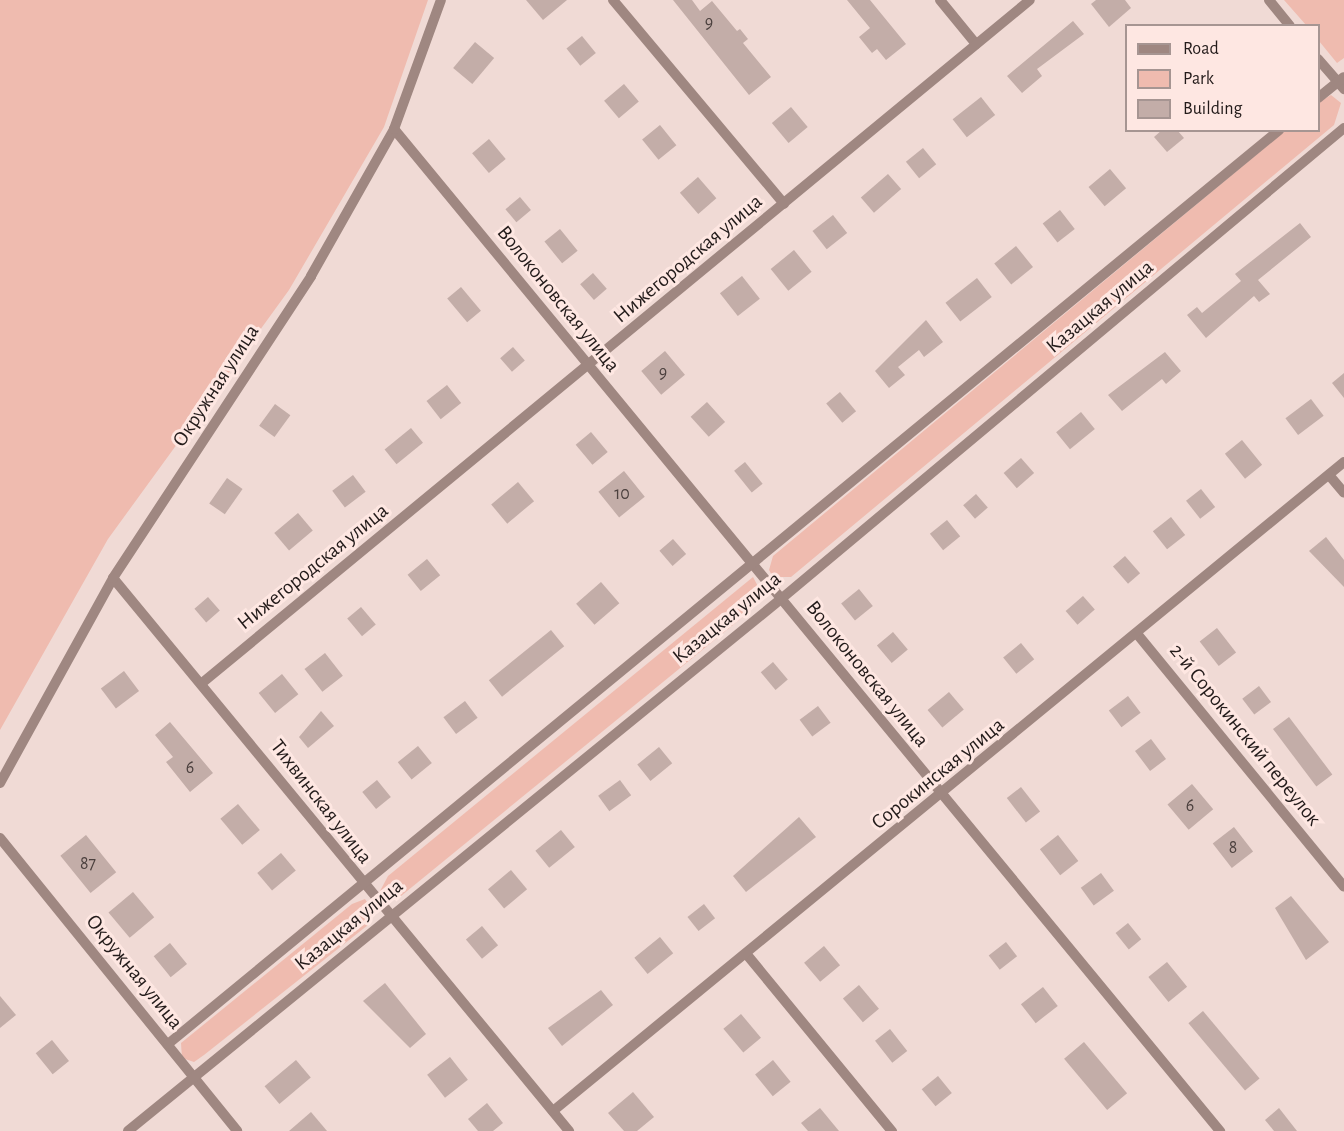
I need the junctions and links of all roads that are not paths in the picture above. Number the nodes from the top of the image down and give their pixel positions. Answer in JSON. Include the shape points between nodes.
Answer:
{"nodes":[{"id":1,"x":441,"y":0,"type":"edge"},
{"id":2,"x":613,"y":0,"type":"edge"},
{"id":3,"x":940,"y":0,"type":"edge"},
{"id":4,"x":1030,"y":0,"type":"edge"},
{"id":5,"x":1269,"y":0,"type":"edge"},
{"id":6,"x":1288,"y":24,"type":"edge"},
{"id":7,"x":976,"y":44,"type":"junction"},
{"id":8,"x":1320,"y":61,"type":"edge"},
{"id":9,"x":1342,"y":83,"type":"edge"},
{"id":10,"x":1320,"y":97,"type":"edge"},
{"id":11,"x":1344,"y":128,"type":"edge"},
{"id":12,"x":394,"y":129,"type":"junction"},
{"id":13,"x":1277,"y":132,"type":"edge"},
{"id":14,"x":784,"y":204,"type":"junction"},
{"id":15,"x":588,"y":368,"type":"junction"},
{"id":16,"x":1344,"y":462,"type":"edge"},
{"id":17,"x":1329,"y":475,"type":"junction"},
{"id":18,"x":1344,"y":493,"type":"edge"},
{"id":19,"x":754,"y":564,"type":"junction"},
{"id":20,"x":113,"y":578,"type":"junction"},
{"id":21,"x":781,"y":599,"type":"junction"},
{"id":22,"x":1138,"y":635,"type":"junction"},
{"id":23,"x":202,"y":683,"type":"junction"},
{"id":24,"x":0,"y":783,"type":"edge"},
{"id":25,"x":942,"y":797,"type":"junction"},
{"id":26,"x":0,"y":838,"type":"edge"},
{"id":27,"x":364,"y":887,"type":"junction"},
{"id":28,"x":1344,"y":887,"type":"edge"},
{"id":29,"x":389,"y":917,"type":"junction"},
{"id":30,"x":748,"y":956,"type":"junction"},
{"id":31,"x":168,"y":1044,"type":"junction"},
{"id":32,"x":194,"y":1077,"type":"junction"},
{"id":33,"x":553,"y":1111,"type":"junction"},
{"id":34,"x":128,"y":1131,"type":"edge"},
{"id":35,"x":237,"y":1131,"type":"edge"},
{"id":36,"x":569,"y":1131,"type":"edge"},
{"id":37,"x":892,"y":1131,"type":"edge"},
{"id":38,"x":1220,"y":1131,"type":"edge"}],
"edges":[{"from":1,"to":12,"type":"street","name":"Окружная улица"},
{"from":2,"to":14,"type":"street"},
{"from":3,"to":7,"type":"street"},
{"from":4,"to":7,"type":"street","name":"Нижегородская улица"},
{"from":5,"to":6,"type":"street"},
{"from":7,"to":14,"type":"street","name":"Нижегородская улица"},
{"from":8,"to":9,"type":"street"},
{"from":9,"to":10,"type":"street"},
{"from":11,"to":21,"type":"street","name":"Казацкая улица"},
{"from":12,"to":15,"type":"street","name":"Волоконовская улица"},
{"from":12,"to":20,"type":"street","name":"Окружная улица","via":[[311,276]]},
{"from":13,"to":19,"type":"street","name":"Казацкая улица"},
{"from":14,"to":15,"type":"street","name":"Нижегородская улица"},
{"from":15,"to":19,"type":"street","name":"Волоконовская улица"},
{"from":15,"to":23,"type":"street","name":"Нижегородская улица"},
{"from":16,"to":17,"type":"street","name":"Сорокинская улица"},
{"from":17,"to":18,"type":"street"},
{"from":17,"to":22,"type":"street","name":"Сорокинская улица"},
{"from":19,"to":21,"type":"street","name":"Волоконовская улица"},
{"from":19,"to":27,"type":"street","name":"Казацкая улица"},
{"from":20,"to":23,"type":"street","name":"Тихвинская улица"},
{"from":20,"to":24,"type":"street","name":"Окружная улица"},
{"from":21,"to":25,"type":"street","name":"Волоконовская улица"},
{"from":21,"to":29,"type":"street","name":"Казацкая улица"},
{"from":22,"to":25,"type":"street","name":"Сорокинская улица"},
{"from":22,"to":28,"type":"street","name":"2-й Сорокинский переулок"},
{"from":23,"to":27,"type":"street","name":"Тихвинская улица"},
{"from":25,"to":30,"type":"street","name":"Сорокинская улица"},
{"from":25,"to":38,"type":"street","name":"Волоконовская улица"},
{"from":26,"to":31,"type":"street","name":"Окружная улица"},
{"from":27,"to":29,"type":"street","name":"Тихвинская улица"},
{"from":27,"to":31,"type":"street","name":"Казацкая улица"},
{"from":29,"to":32,"type":"street","name":"Казацкая улица"},
{"from":29,"to":33,"type":"street","name":"Тихвинская улица"},
{"from":30,"to":33,"type":"street","name":"Сорокинская улица"},
{"from":30,"to":37,"type":"street"},
{"from":31,"to":32,"type":"street","name":"Окружная улица"},
{"from":32,"to":34,"type":"street","name":"Казацкая улица"},
{"from":32,"to":35,"type":"street","name":"Окружная улица"},
{"from":33,"to":36,"type":"street","name":"Тихвинская улица"}]}
